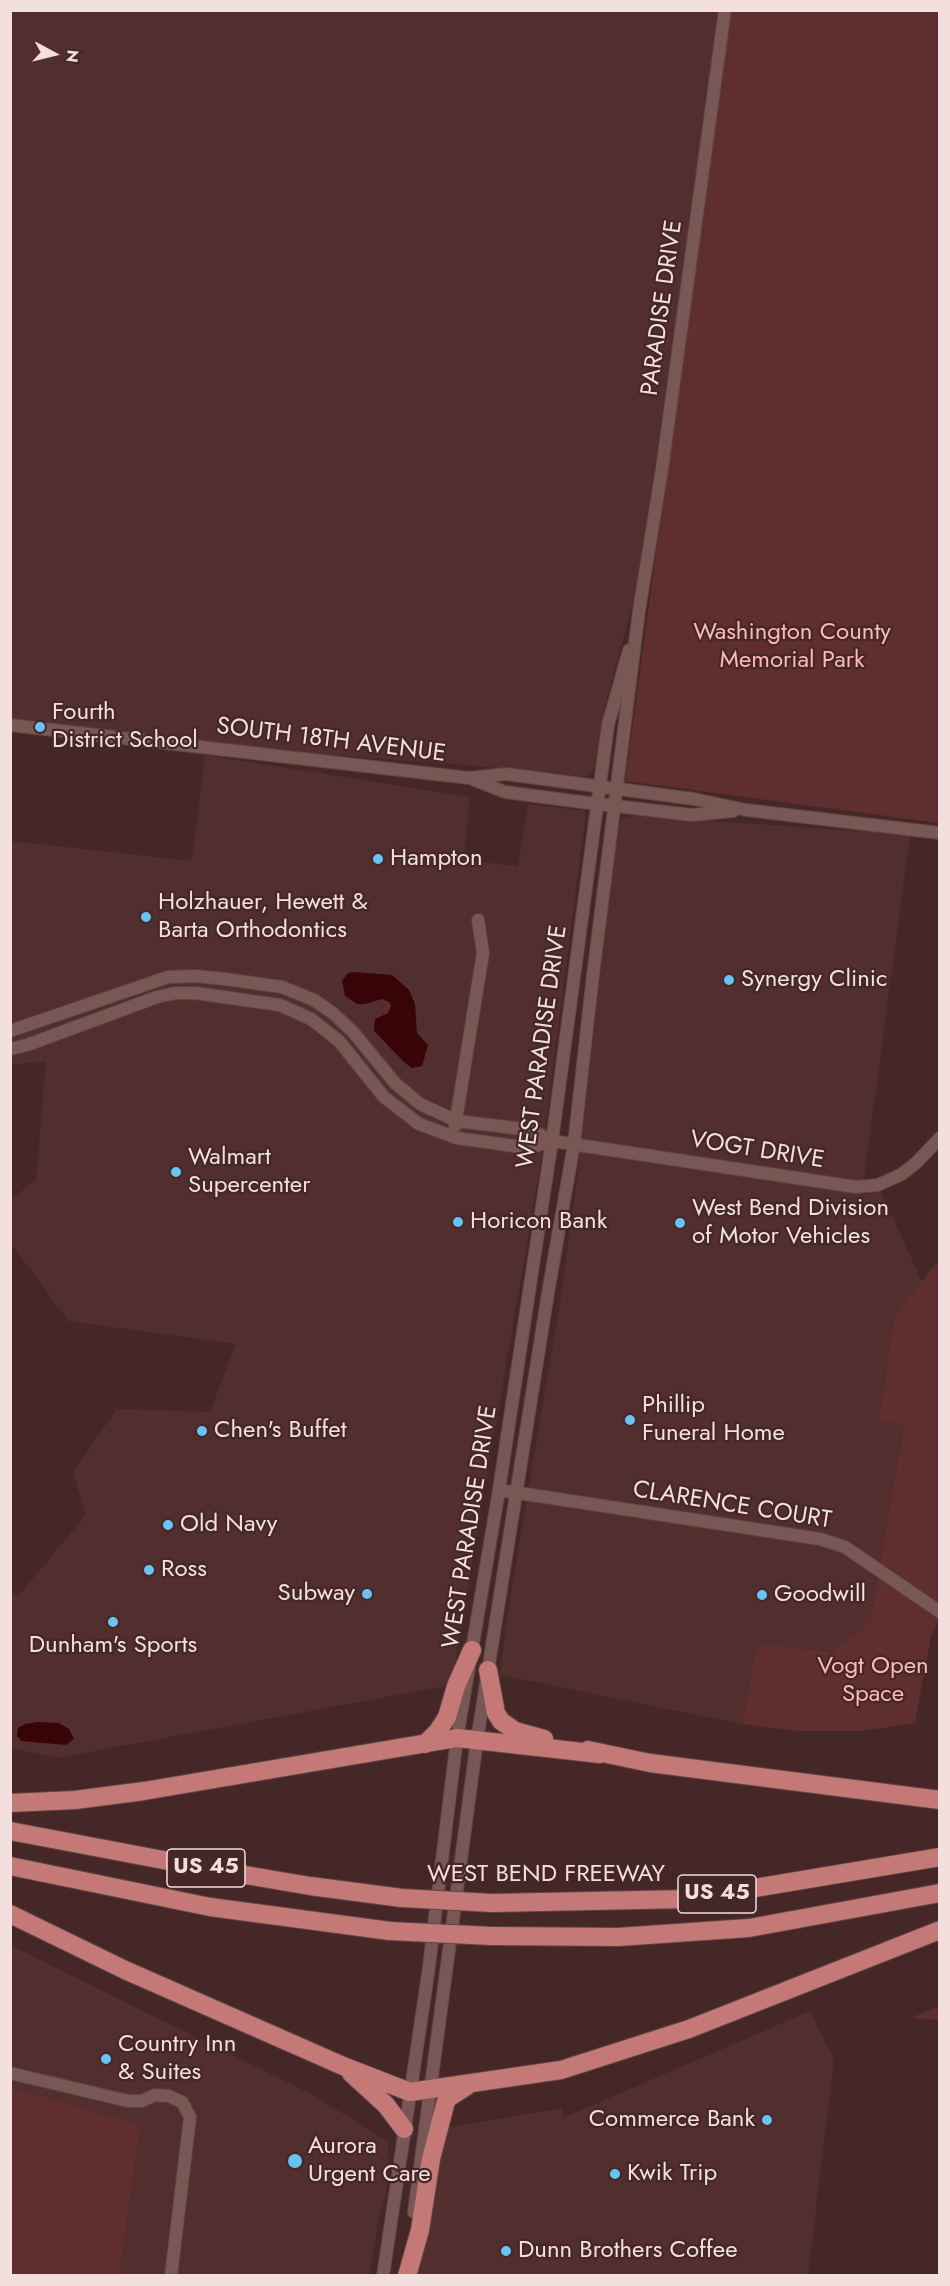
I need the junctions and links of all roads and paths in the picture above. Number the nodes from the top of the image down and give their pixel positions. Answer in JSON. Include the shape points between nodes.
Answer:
{"nodes":[{"id":1,"x":725,"y":10,"type":"edge"},
{"id":2,"x":639,"y":611,"type":"junction"},
{"id":3,"x":10,"y":725,"type":"edge"},
{"id":4,"x":469,"y":778,"type":"junction"},
{"id":5,"x":599,"y":785,"type":"junction"},
{"id":6,"x":617,"y":788,"type":"junction"},
{"id":7,"x":596,"y":804,"type":"junction"},
{"id":8,"x":615,"y":806,"type":"junction"},
{"id":9,"x":746,"y":810,"type":"junction"},
{"id":10,"x":939,"y":833,"type":"edge"},
{"id":11,"x":478,"y":920,"type":"dead end"},
{"id":12,"x":10,"y":1031,"type":"edge"},
{"id":13,"x":10,"y":1049,"type":"edge"},
{"id":14,"x":457,"y":1120,"type":"junction"},
{"id":15,"x":451,"y":1136,"type":"junction"},
{"id":16,"x":939,"y":1138,"type":"edge"},
{"id":17,"x":552,"y":1141,"type":"junction"},
{"id":18,"x":574,"y":1144,"type":"junction"},
{"id":19,"x":499,"y":1490,"type":"junction"},
{"id":20,"x":518,"y":1493,"type":"junction"},
{"id":21,"x":939,"y":1612,"type":"edge"},
{"id":22,"x":472,"y":1650,"type":"junction"},
{"id":23,"x":488,"y":1670,"type":"junction"},
{"id":24,"x":457,"y":1738,"type":"junction"},
{"id":25,"x":477,"y":1740,"type":"junction"},
{"id":26,"x":424,"y":1744,"type":"junction"},
{"id":27,"x":600,"y":1754,"type":"junction"},
{"id":28,"x":939,"y":1800,"type":"edge"},
{"id":29,"x":10,"y":1803,"type":"edge"},
{"id":30,"x":10,"y":1831,"type":"edge"},
{"id":31,"x":939,"y":1857,"type":"edge"},
{"id":32,"x":10,"y":1866,"type":"edge"},
{"id":33,"x":939,"y":1893,"type":"edge"},
{"id":34,"x":10,"y":1914,"type":"edge"},
{"id":35,"x":939,"y":1929,"type":"edge"},
{"id":36,"x":343,"y":2066,"type":"junction"},
{"id":37,"x":10,"y":2073,"type":"edge"},
{"id":38,"x":471,"y":2083,"type":"junction"},
{"id":39,"x":431,"y":2089,"type":"junction"},
{"id":40,"x":410,"y":2092,"type":"junction"},
{"id":41,"x":404,"y":2129,"type":"junction"},
{"id":42,"x":171,"y":2276,"type":"edge"},
{"id":43,"x":383,"y":2276,"type":"edge"},
{"id":44,"x":406,"y":2276,"type":"edge"}],
"edges":[{"from":1,"to":2,"type":"street","name":"PARADISE DRIVE"},
{"from":2,"to":5,"type":"street","name":"PARADISE DRIVE","via":[[608,725]]},
{"from":2,"to":6,"type":"street","name":"PARADISE DRIVE"},
{"from":3,"to":4,"type":"street","name":"SOUTH 18TH AVENUE"},
{"from":4,"to":5,"type":"street","name":"SOUTH 18TH AVENUE","via":[[506,774]]},
{"from":4,"to":7,"type":"street","name":"SOUTH 18TH AVENUE","via":[[505,792]]},
{"from":5,"to":6,"type":"street","name":"SOUTH 18TH AVENUE"},
{"from":5,"to":7,"type":"street","name":"WEST PARADISE DRIVE"},
{"from":6,"to":8,"type":"street","name":"WEST PARADISE DRIVE"},
{"from":6,"to":9,"type":"street","name":"SOUTH 18TH AVENUE"},
{"from":7,"to":8,"type":"street","name":"SOUTH 18TH AVENUE"},
{"from":7,"to":17,"type":"street","name":"WEST PARADISE DRIVE"},
{"from":8,"to":9,"type":"street","name":"SOUTH 18TH AVENUE","via":[[692,815]]},
{"from":8,"to":18,"type":"street","name":"WEST PARADISE DRIVE"},
{"from":9,"to":10,"type":"street","name":"SOUTH 18TH AVENUE"},
{"from":11,"to":14,"type":"street","via":[[483,953]]},
{"from":12,"to":14,"type":"street","via":[[168,977],[205,977],[282,987],[314,1000],[334,1014],[395,1083],[420,1104]]},
{"from":13,"to":15,"type":"street","via":[[176,993],[280,1005],[311,1019],[339,1041],[384,1097],[402,1113]]},
{"from":14,"to":15,"type":"street"},
{"from":14,"to":17,"type":"street","via":[[531,1130]]},
{"from":15,"to":17,"type":"street","via":[[528,1148]]},
{"from":16,"to":18,"type":"street","name":"VOGT DRIVE","via":[[902,1174],[864,1187]]},
{"from":17,"to":18,"type":"street","name":"VOGT DRIVE"},
{"from":17,"to":19,"type":"street","name":"WEST PARADISE DRIVE"},
{"from":18,"to":20,"type":"street","name":"WEST PARADISE DRIVE"},
{"from":19,"to":20,"type":"street","name":"CLARENCE COURT"},
{"from":19,"to":22,"type":"street","name":"WEST PARADISE DRIVE"},
{"from":20,"to":21,"type":"street","name":"CLARENCE COURT","via":[[820,1539],[845,1547]]},
{"from":20,"to":23,"type":"street","name":"WEST PARADISE DRIVE"},
{"from":22,"to":24,"type":"street","name":"WEST PARADISE DRIVE"},
{"from":22,"to":26,"type":"highway","via":[[447,1717]]},
{"from":23,"to":25,"type":"street","name":"WEST PARADISE DRIVE"},
{"from":23,"to":27,"type":"highway","via":[[496,1713],[507,1726]]},
{"from":24,"to":25,"type":"highway"},
{"from":24,"to":26,"type":"highway"},
{"from":24,"to":40,"type":"street","name":"WEST PARADISE DRIVE"},
{"from":25,"to":27,"type":"highway"},
{"from":25,"to":39,"type":"street","name":"WEST PARADISE DRIVE"},
{"from":26,"to":29,"type":"highway","via":[[144,1791]]},
{"from":27,"to":28,"type":"highway"},
{"from":30,"to":31,"type":"highway","name":"WEST BEND FREEWAY","number":"US 45","bridge":true,"via":[[310,1886],[402,1898],[492,1903],[689,1899]]},
{"from":32,"to":33,"type":"highway","number":"US 45","bridge":true,"via":[[210,1907],[390,1931],[492,1936],[618,1937],[749,1928]]},
{"from":34,"to":36,"type":"highway","via":[[125,1970]]},
{"from":35,"to":38,"type":"highway","via":[[689,2029],[561,2070]]},
{"from":36,"to":40,"type":"highway"},
{"from":36,"to":41,"type":"highway","via":[[386,2105]]},
{"from":37,"to":42,"type":"street","via":[[128,2101],[142,2101],[155,2095],[182,2102],[190,2116]]},
{"from":38,"to":39,"type":"highway"},
{"from":38,"to":44,"type":"highway","via":[[447,2099],[431,2159],[420,2230]]},
{"from":39,"to":40,"type":"highway"},
{"from":39,"to":44,"type":"street","name":"WEST PARADISE DRIVE"},
{"from":40,"to":41,"type":"street","name":"WEST PARADISE DRIVE"},
{"from":41,"to":43,"type":"street","name":"WEST PARADISE DRIVE"}]}
